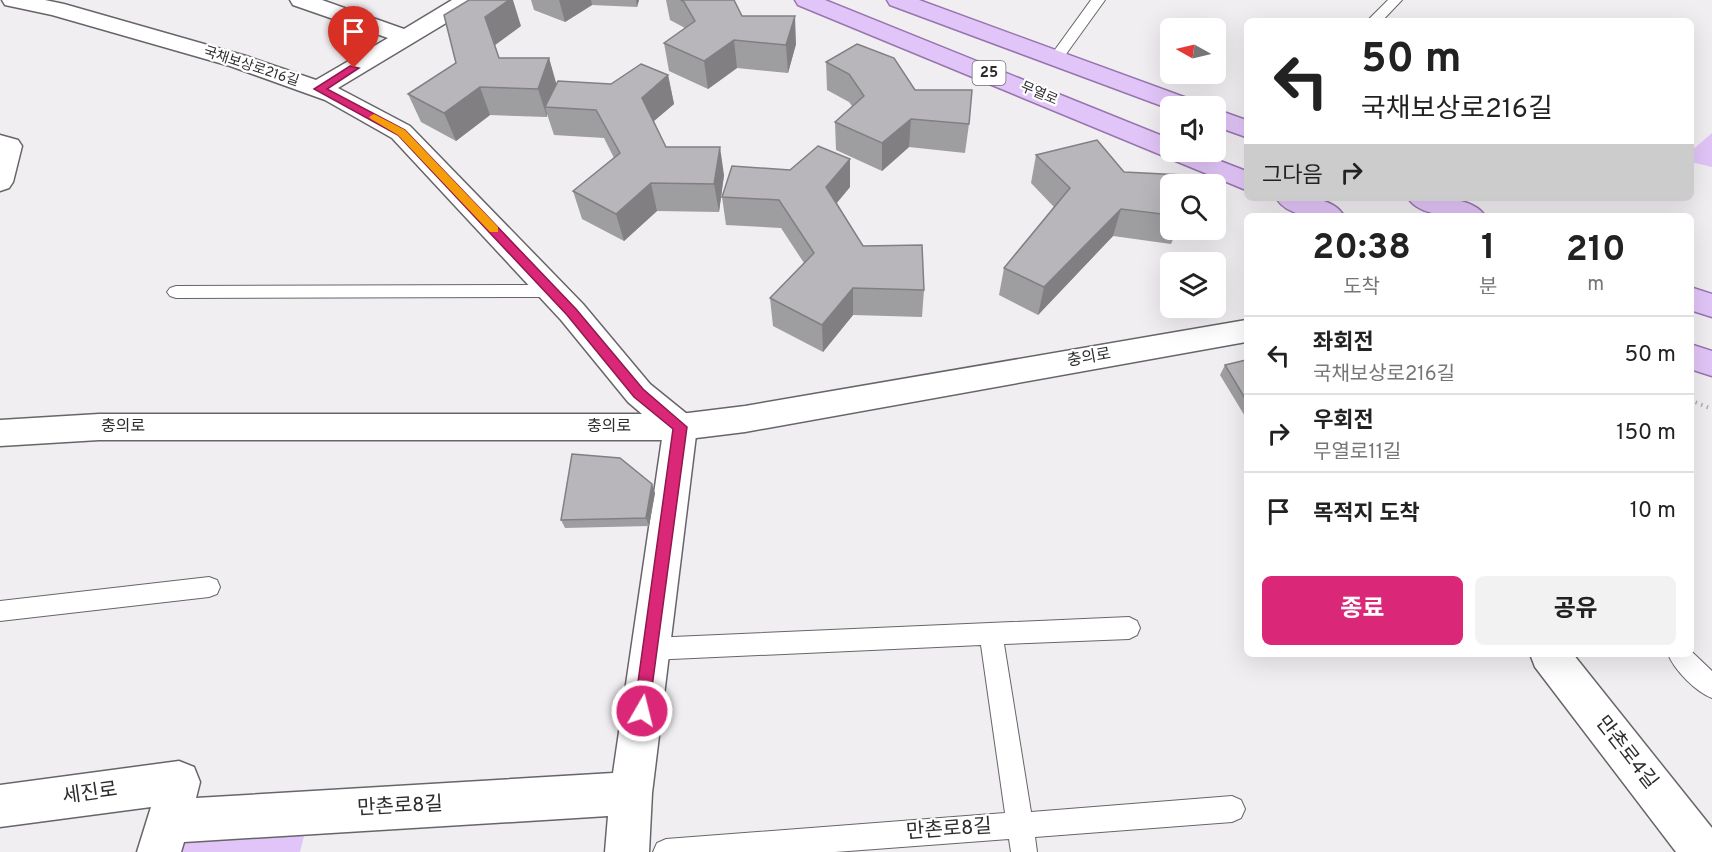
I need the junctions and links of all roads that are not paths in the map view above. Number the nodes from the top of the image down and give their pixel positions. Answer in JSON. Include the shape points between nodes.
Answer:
{"nodes":[{"id":1,"x":13,"y":0,"type":"edge"},
{"id":2,"x":301,"y":0,"type":"edge"},
{"id":3,"x":468,"y":0,"type":"edge"},
{"id":4,"x":898,"y":0,"type":"edge"},
{"id":5,"x":1098,"y":0,"type":"edge"},
{"id":6,"x":1395,"y":0,"type":"edge"},
{"id":7,"x":812,"y":1,"type":"edge"},
{"id":8,"x":1377,"y":18,"type":"edge"},
{"id":9,"x":406,"y":37,"type":"junction"},
{"id":10,"x":1056,"y":58,"type":"junction"},
{"id":11,"x":319,"y":89,"type":"junction"},
{"id":12,"x":1160,"y":96,"type":"edge"},
{"id":13,"x":1226,"y":121,"type":"edge"},
{"id":14,"x":1244,"y":128,"type":"edge"},
{"id":15,"x":0,"y":143,"type":"edge"},
{"id":16,"x":1160,"y":145,"type":"edge"},
{"id":17,"x":1200,"y":162,"type":"edge"},
{"id":18,"x":1244,"y":179,"type":"edge"},
{"id":19,"x":0,"y":182,"type":"edge"},
{"id":20,"x":1288,"y":201,"type":"edge"},
{"id":21,"x":1297,"y":201,"type":"edge"},
{"id":22,"x":1430,"y":201,"type":"edge"},
{"id":23,"x":1302,"y":213,"type":"edge"},
{"id":24,"x":1323,"y":213,"type":"edge"},
{"id":25,"x":1462,"y":213,"type":"edge"},
{"id":26,"x":552,"y":291,"type":"junction"},
{"id":27,"x":176,"y":292,"type":"dead end"},
{"id":28,"x":1694,"y":299,"type":"edge"},
{"id":29,"x":1712,"y":306,"type":"edge"},
{"id":30,"x":1244,"y":331,"type":"edge"},
{"id":31,"x":1694,"y":357,"type":"edge"},
{"id":32,"x":1712,"y":364,"type":"edge"},
{"id":33,"x":680,"y":427,"type":"junction"},
{"id":34,"x":0,"y":433,"type":"edge"},
{"id":35,"x":209,"y":587,"type":"dead end"},
{"id":36,"x":0,"y":611,"type":"edge"},
{"id":37,"x":1129,"y":628,"type":"dead end"},
{"id":38,"x":991,"y":634,"type":"junction"},
{"id":39,"x":650,"y":649,"type":"junction"},
{"id":40,"x":1551,"y":657,"type":"edge"},
{"id":41,"x":1682,"y":657,"type":"edge"},
{"id":42,"x":1712,"y":687,"type":"edge"},
{"id":43,"x":631,"y":793,"type":"junction"},
{"id":44,"x":0,"y":806,"type":"edge"},
{"id":45,"x":1233,"y":809,"type":"dead end"},
{"id":46,"x":169,"y":818,"type":"edge"},
{"id":47,"x":1020,"y":825,"type":"junction"},
{"id":48,"x":627,"y":852,"type":"edge"},
{"id":49,"x":666,"y":852,"type":"edge"},
{"id":50,"x":1024,"y":852,"type":"edge"},
{"id":51,"x":1703,"y":852,"type":"edge"}],
"edges":[{"from":1,"to":11,"type":"street","name":"국채보상로216길","via":[[216,55]]},
{"from":2,"to":9,"type":"street"},
{"from":3,"to":9,"type":"street"},
{"from":4,"to":10,"type":"main road"},
{"from":5,"to":10,"type":"lane"},
{"from":6,"to":8,"type":"lane"},
{"from":7,"to":16,"type":"main road","name":"무열로","number":"25"},
{"from":9,"to":11,"type":"street"},
{"from":10,"to":12,"type":"main road"},
{"from":11,"to":26,"type":"street","name":"국채보상로216길","via":[[401,132]]},
{"from":13,"to":14,"type":"main road"},
{"from":15,"to":19,"type":"street","via":[[9,146]]},
{"from":17,"to":18,"type":"main road"},
{"from":20,"to":23,"type":"street"},
{"from":21,"to":24,"type":"main road"},
{"from":22,"to":25,"type":"main road"},
{"from":26,"to":27,"type":"lane"},
{"from":26,"to":33,"type":"street","name":"국채보상로216길","via":[[639,393]]},
{"from":28,"to":29,"type":"main road"},
{"from":30,"to":33,"type":"street","name":"충의로"},
{"from":31,"to":32,"type":"main road"},
{"from":33,"to":34,"type":"street","name":"충의로","via":[[99,427]]},
{"from":33,"to":39,"type":"street"},
{"from":35,"to":36,"type":"lane"},
{"from":37,"to":38,"type":"lane"},
{"from":38,"to":39,"type":"lane"},
{"from":38,"to":47,"type":"lane"},
{"from":39,"to":43,"type":"street"},
{"from":40,"to":51,"type":"street","name":"만촌로4길"},
{"from":41,"to":42,"type":"lane"},
{"from":43,"to":46,"type":"street","name":"만촌로8길"},
{"from":43,"to":48,"type":"street"},
{"from":44,"to":46,"type":"street","name":"세진로"},
{"from":45,"to":47,"type":"lane","name":"만촌로8길"},
{"from":47,"to":49,"type":"lane","name":"만촌로8길"},
{"from":47,"to":50,"type":"lane"}]}
